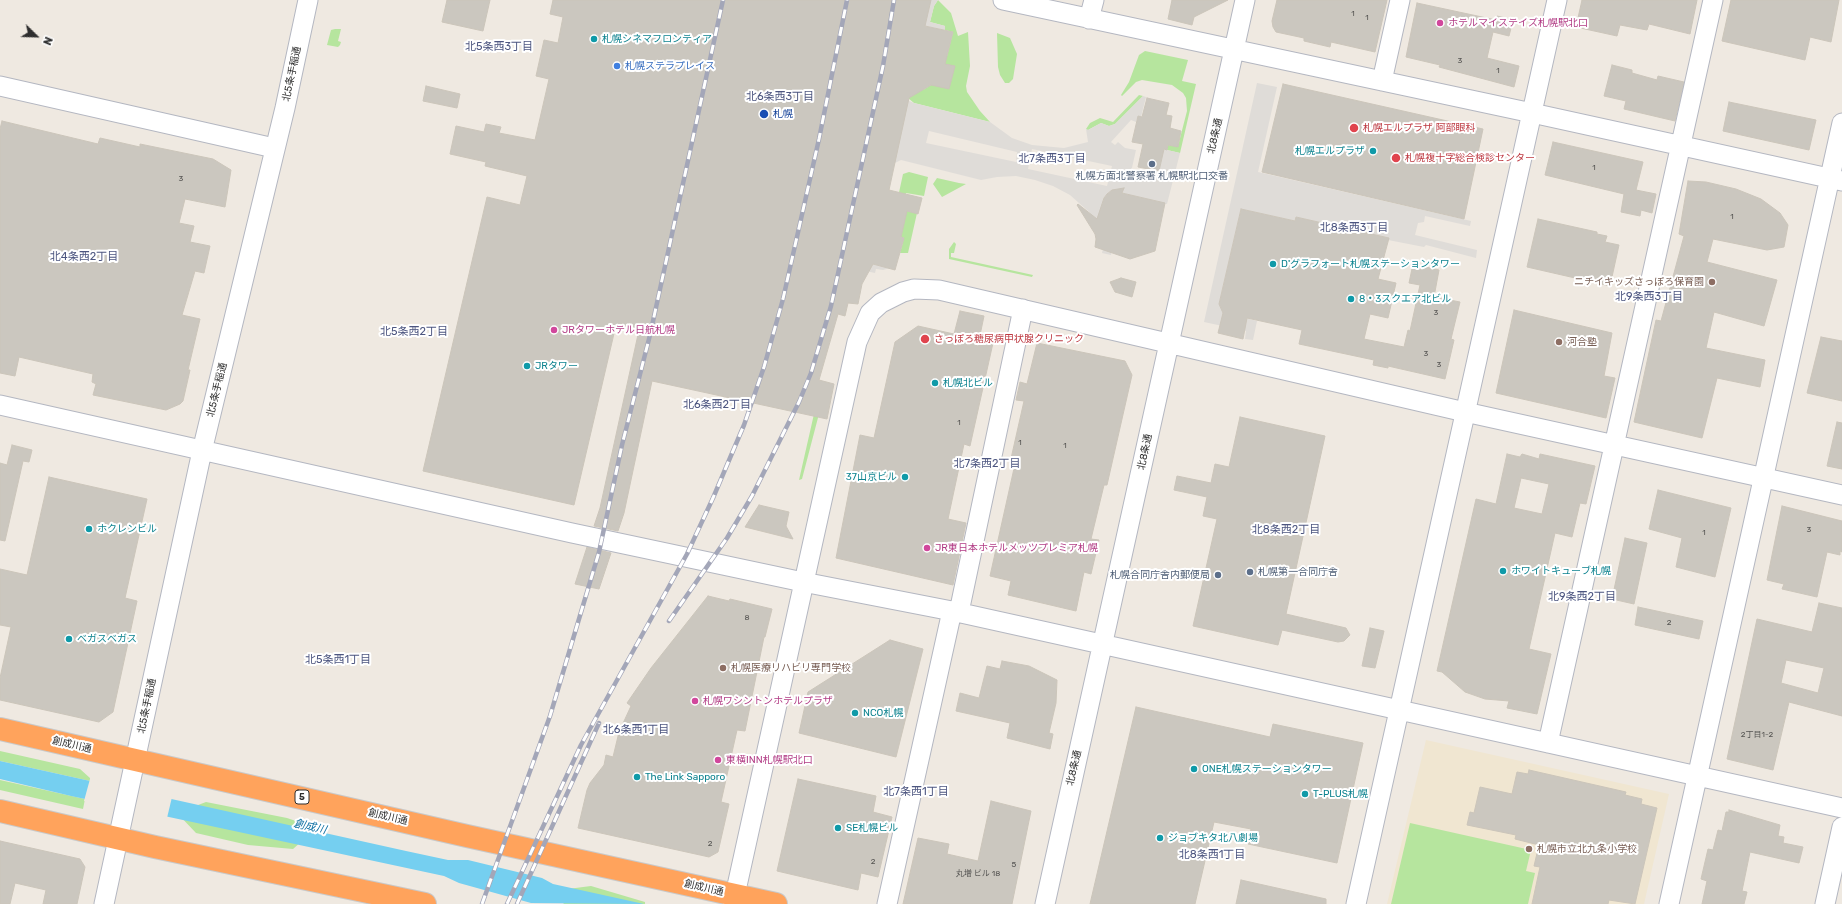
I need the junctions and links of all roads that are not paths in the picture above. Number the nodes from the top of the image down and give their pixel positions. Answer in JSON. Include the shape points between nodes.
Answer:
{"nodes":[{"id":1,"x":308,"y":0,"type":"edge"},
{"id":2,"x":1003,"y":0,"type":"edge"},
{"id":3,"x":1094,"y":0,"type":"edge"},
{"id":4,"x":1245,"y":0,"type":"edge"},
{"id":5,"x":1400,"y":0,"type":"edge"},
{"id":6,"x":1557,"y":0,"type":"edge"},
{"id":7,"x":1713,"y":0,"type":"edge"},
{"id":8,"x":1089,"y":18,"type":"junction"},
{"id":9,"x":1234,"y":49,"type":"junction"},
{"id":10,"x":1382,"y":81,"type":"junction"},
{"id":11,"x":0,"y":86,"type":"edge"},
{"id":12,"x":1532,"y":113,"type":"junction"},
{"id":13,"x":1842,"y":123,"type":"edge"},
{"id":14,"x":1681,"y":146,"type":"junction"},
{"id":15,"x":274,"y":148,"type":"junction"},
{"id":16,"x":1836,"y":180,"type":"edge"},
{"id":17,"x":1023,"y":309,"type":"junction"},
{"id":18,"x":1168,"y":344,"type":"junction"},
{"id":19,"x":0,"y":406,"type":"edge"},
{"id":20,"x":1465,"y":412,"type":"junction"},
{"id":21,"x":1614,"y":444,"type":"junction"},
{"id":22,"x":202,"y":451,"type":"junction"},
{"id":23,"x":1763,"y":478,"type":"junction"},
{"id":24,"x":1842,"y":495,"type":"edge"},
{"id":25,"x":803,"y":582,"type":"junction"},
{"id":26,"x":956,"y":612,"type":"junction"},
{"id":27,"x":1102,"y":644,"type":"junction"},
{"id":28,"x":1399,"y":710,"type":"junction"},
{"id":29,"x":0,"y":728,"type":"edge"},
{"id":30,"x":1548,"y":743,"type":"junction"},
{"id":31,"x":136,"y":759,"type":"junction"},
{"id":32,"x":1698,"y":776,"type":"junction"},
{"id":33,"x":1842,"y":808,"type":"edge"},
{"id":34,"x":0,"y":811,"type":"edge"},
{"id":35,"x":1842,"y":827,"type":"edge"},
{"id":36,"x":118,"y":838,"type":"junction"},
{"id":37,"x":734,"y":900,"type":"edge"},
{"id":38,"x":104,"y":904,"type":"edge"},
{"id":39,"x":425,"y":904,"type":"edge"},
{"id":40,"x":776,"y":904,"type":"edge"},
{"id":41,"x":887,"y":904,"type":"edge"},
{"id":42,"x":1045,"y":904,"type":"edge"},
{"id":43,"x":1356,"y":904,"type":"edge"},
{"id":44,"x":1669,"y":904,"type":"edge"},
{"id":45,"x":1825,"y":904,"type":"edge"}],
"edges":[{"from":1,"to":15,"type":"street","name":"北5条手稲通"},
{"from":2,"to":8,"type":"street"},
{"from":3,"to":8,"type":"street"},
{"from":4,"to":9,"type":"street","name":"北8条通"},
{"from":5,"to":10,"type":"street"},
{"from":6,"to":12,"type":"street"},
{"from":7,"to":14,"type":"street"},
{"from":8,"to":9,"type":"street"},
{"from":9,"to":10,"type":"street"},
{"from":9,"to":18,"type":"street","name":"北8条通"},
{"from":10,"to":12,"type":"street"},
{"from":11,"to":15,"type":"street"},
{"from":12,"to":14,"type":"street"},
{"from":12,"to":20,"type":"street"},
{"from":13,"to":16,"type":"street"},
{"from":14,"to":16,"type":"street"},
{"from":14,"to":21,"type":"street"},
{"from":15,"to":22,"type":"street","name":"北5条手稲通"},
{"from":16,"to":23,"type":"street"},
{"from":17,"to":18,"type":"street"},
{"from":17,"to":25,"type":"street","via":[[926,289],[891,296],[870,313],[857,342]]},
{"from":17,"to":26,"type":"street"},
{"from":18,"to":20,"type":"street"},
{"from":18,"to":27,"type":"street","name":"北8条通"},
{"from":19,"to":22,"type":"street"},
{"from":20,"to":21,"type":"street"},
{"from":20,"to":28,"type":"street"},
{"from":21,"to":23,"type":"street"},
{"from":21,"to":30,"type":"street"},
{"from":22,"to":25,"type":"street"},
{"from":22,"to":31,"type":"street","name":"北5条手稲通"},
{"from":23,"to":24,"type":"street"},
{"from":23,"to":32,"type":"street"},
{"from":25,"to":26,"type":"street"},
{"from":25,"to":37,"type":"street"},
{"from":26,"to":27,"type":"street"},
{"from":26,"to":41,"type":"street"},
{"from":27,"to":28,"type":"street"},
{"from":27,"to":42,"type":"street","name":"北8条通"},
{"from":28,"to":30,"type":"street"},
{"from":28,"to":43,"type":"street"},
{"from":29,"to":31,"type":"highway","name":"創成川通","number":"5"},
{"from":30,"to":32,"type":"street"},
{"from":31,"to":36,"type":"street","name":"北5条手稲通"},
{"from":31,"to":37,"type":"highway","name":"創成川通","number":"5"},
{"from":32,"to":33,"type":"street"},
{"from":32,"to":44,"type":"street"},
{"from":34,"to":36,"type":"highway"},
{"from":35,"to":45,"type":"street"},
{"from":36,"to":38,"type":"street"},
{"from":36,"to":39,"type":"highway"},
{"from":37,"to":40,"type":"highway","name":"創成川通","number":"5"}]}
